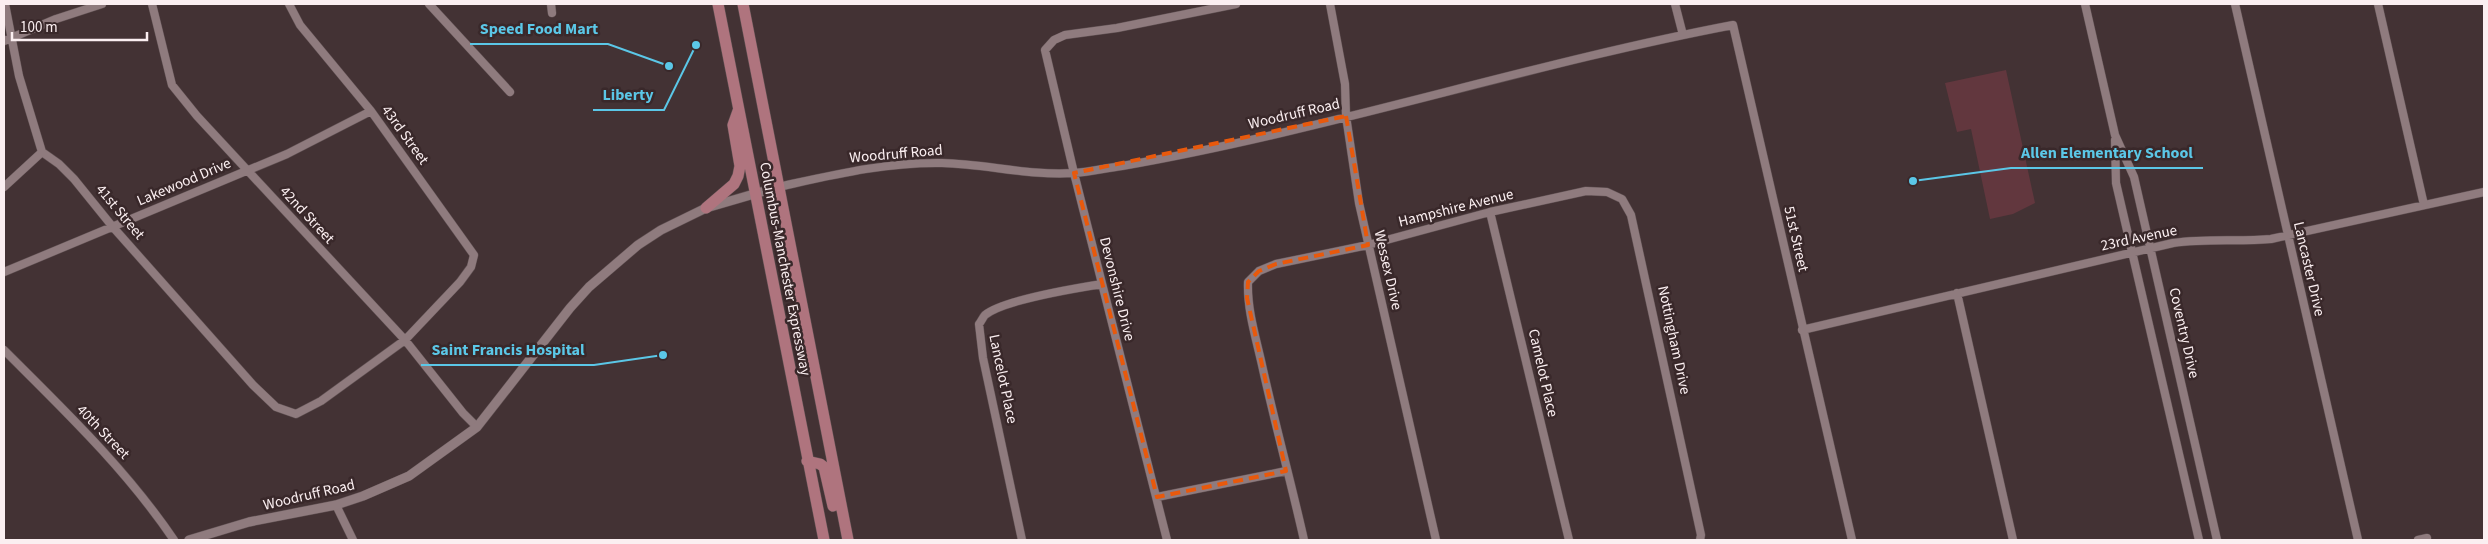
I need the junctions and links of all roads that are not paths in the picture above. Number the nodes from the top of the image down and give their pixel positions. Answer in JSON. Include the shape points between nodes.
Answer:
{"nodes":[{"id":1,"x":5,"y":4,"type":"edge"},
{"id":2,"x":102,"y":4,"type":"edge"},
{"id":3,"x":152,"y":4,"type":"edge"},
{"id":4,"x":289,"y":4,"type":"edge"},
{"id":5,"x":429,"y":4,"type":"edge"},
{"id":6,"x":551,"y":4,"type":"edge"},
{"id":7,"x":718,"y":4,"type":"edge"},
{"id":8,"x":743,"y":4,"type":"edge"},
{"id":9,"x":1236,"y":4,"type":"edge"},
{"id":10,"x":1330,"y":4,"type":"edge"},
{"id":11,"x":1675,"y":4,"type":"edge"},
{"id":12,"x":2084,"y":4,"type":"edge"},
{"id":13,"x":2235,"y":4,"type":"edge"},
{"id":14,"x":2378,"y":4,"type":"edge"},
{"id":15,"x":552,"y":13,"type":"dead end"},
{"id":16,"x":1683,"y":35,"type":"junction"},
{"id":17,"x":12,"y":37,"type":"junction"},
{"id":18,"x":4,"y":41,"type":"edge"},
{"id":19,"x":510,"y":92,"type":"dead end"},
{"id":20,"x":738,"y":109,"type":"junction"},
{"id":21,"x":371,"y":111,"type":"junction"},
{"id":22,"x":1346,"y":116,"type":"junction"},
{"id":23,"x":2115,"y":135,"type":"junction"},
{"id":24,"x":42,"y":152,"type":"junction"},
{"id":25,"x":247,"y":171,"type":"junction"},
{"id":26,"x":1074,"y":173,"type":"junction"},
{"id":27,"x":4,"y":187,"type":"edge"},
{"id":28,"x":778,"y":187,"type":"junction"},
{"id":29,"x":2484,"y":192,"type":"edge"},
{"id":30,"x":755,"y":194,"type":"junction"},
{"id":31,"x":1572,"y":194,"type":"joint"},
{"id":32,"x":2424,"y":205,"type":"junction"},
{"id":33,"x":706,"y":208,"type":"junction"},
{"id":34,"x":1490,"y":212,"type":"junction"},
{"id":35,"x":112,"y":226,"type":"junction"},
{"id":36,"x":2286,"y":235,"type":"junction"},
{"id":37,"x":1368,"y":244,"type":"junction"},
{"id":38,"x":2150,"y":249,"type":"junction"},
{"id":39,"x":2133,"y":252,"type":"junction"},
{"id":40,"x":4,"y":272,"type":"edge"},
{"id":41,"x":1102,"y":284,"type":"junction"},
{"id":42,"x":1957,"y":293,"type":"junction"},
{"id":43,"x":1802,"y":330,"type":"junction"},
{"id":44,"x":405,"y":340,"type":"junction"},
{"id":45,"x":4,"y":350,"type":"edge"},
{"id":46,"x":477,"y":427,"type":"junction"},
{"id":47,"x":807,"y":461,"type":"junction"},
{"id":48,"x":1286,"y":471,"type":"junction"},
{"id":49,"x":1157,"y":497,"type":"junction"},
{"id":50,"x":336,"y":505,"type":"junction"},
{"id":51,"x":2427,"y":538,"type":"dead end"},
{"id":52,"x":174,"y":540,"type":"edge"},
{"id":53,"x":189,"y":540,"type":"edge"},
{"id":54,"x":354,"y":540,"type":"edge"},
{"id":55,"x":824,"y":540,"type":"edge"},
{"id":56,"x":847,"y":540,"type":"edge"},
{"id":57,"x":1022,"y":540,"type":"edge"},
{"id":58,"x":1167,"y":540,"type":"edge"},
{"id":59,"x":1304,"y":540,"type":"edge"},
{"id":60,"x":1436,"y":540,"type":"edge"},
{"id":61,"x":1568,"y":540,"type":"edge"},
{"id":62,"x":1700,"y":540,"type":"edge"},
{"id":63,"x":1852,"y":540,"type":"edge"},
{"id":64,"x":2013,"y":540,"type":"edge"},
{"id":65,"x":2199,"y":540,"type":"edge"},
{"id":66,"x":2218,"y":540,"type":"edge"},
{"id":67,"x":2358,"y":540,"type":"edge"},
{"id":68,"x":2418,"y":540,"type":"edge"}],
"edges":[{"from":1,"to":17,"type":"street"},
{"from":2,"to":17,"type":"street","via":[[56,18]]},
{"from":3,"to":25,"type":"street","name":"42nd Street","via":[[172,85]]},
{"from":4,"to":21,"type":"street","name":"43rd Street","via":[[300,25]]},
{"from":5,"to":19,"type":"street"},
{"from":6,"to":15,"type":"street"},
{"from":7,"to":20,"type":"main road","name":"Columbus-Manchester Expressway"},
{"from":8,"to":28,"type":"main road","name":"Columbus-Manchester Expressway"},
{"from":9,"to":26,"type":"street","name":"Devonshire Drive","via":[[1064,36],[1048,44],[1045,50]]},
{"from":10,"to":22,"type":"street","name":"Wessex Drive","via":[[1345,84]]},
{"from":11,"to":16,"type":"street"},
{"from":12,"to":23,"type":"street","name":"Coventry Drive"},
{"from":13,"to":36,"type":"street","name":"Lancaster Drive"},
{"from":14,"to":32,"type":"street"},
{"from":16,"to":22,"type":"street","name":"Woodruff Road"},
{"from":16,"to":43,"type":"street","name":"51st Street","via":[[1733,25]]},
{"from":17,"to":18,"type":"street"},
{"from":17,"to":24,"type":"street","via":[[19,76]]},
{"from":20,"to":30,"type":"main road","name":"Columbus-Manchester Expressway"},
{"from":20,"to":33,"type":"main road","via":[[733,126],[740,166],[738,176],[734,184]]},
{"from":21,"to":25,"type":"street","name":"Lakewood Drive"},
{"from":21,"to":44,"type":"street","name":"43rd Street","via":[[474,255],[471,267],[456,286]]},
{"from":22,"to":26,"type":"street","name":"Woodruff Road","via":[[1134,163]]},
{"from":22,"to":37,"type":"street","name":"Wessex Drive","via":[[1358,203]]},
{"from":23,"to":38,"type":"street","name":"Coventry Drive","via":[[2134,177]]},
{"from":23,"to":39,"type":"street","name":"Coventry Drive","via":[[2116,183]]},
{"from":24,"to":27,"type":"street"},
{"from":24,"to":35,"type":"street","name":"41st Street","via":[[74,179]]},
{"from":25,"to":35,"type":"street","name":"Lakewood Drive"},
{"from":25,"to":44,"type":"street","name":"42nd Street"},
{"from":26,"to":28,"type":"street","name":"Woodruff Road","via":[[970,164],[913,163],[850,171]]},
{"from":26,"to":41,"type":"street","name":"Devonshire Drive"},
{"from":28,"to":30,"type":"street","name":"Woodruff Road"},
{"from":28,"to":56,"type":"main road","name":"Columbus-Manchester Expressway"},
{"from":29,"to":32,"type":"street","name":"23rd Avenue"},
{"from":30,"to":33,"type":"street","name":"Woodruff Road"},
{"from":30,"to":47,"type":"main road","name":"Columbus-Manchester Expressway"},
{"from":31,"to":34,"type":"street","name":"Hampshire Avenue"},
{"from":31,"to":62,"type":"street","name":"Nottingham Drive","via":[[1607,192],[1622,199],[1631,215]]},
{"from":32,"to":36,"type":"street","name":"23rd Avenue"},
{"from":33,"to":46,"type":"street","name":"Woodruff Road","via":[[660,230],[589,287]]},
{"from":34,"to":37,"type":"street","name":"Hampshire Avenue"},
{"from":34,"to":61,"type":"street","name":"Camelot Place"},
{"from":35,"to":40,"type":"street","name":"Lakewood Drive"},
{"from":35,"to":44,"type":"street","name":"41st Street","via":[[276,407],[296,414],[321,401]]},
{"from":36,"to":38,"type":"street","name":"23rd Avenue","via":[[2250,241],[2203,239]]},
{"from":36,"to":67,"type":"street","name":"Lancaster Drive"},
{"from":37,"to":48,"type":"street","name":"Hampshire Avenue","via":[[1276,264],[1258,271],[1248,282],[1247,298]]},
{"from":37,"to":60,"type":"street","name":"Wessex Drive"},
{"from":38,"to":39,"type":"street","name":"23rd Avenue"},
{"from":38,"to":66,"type":"street","name":"Coventry Drive"},
{"from":39,"to":42,"type":"street","name":"23rd Avenue"},
{"from":39,"to":65,"type":"street","name":"Coventry Drive"},
{"from":41,"to":49,"type":"street","name":"Devonshire Drive"},
{"from":41,"to":57,"type":"street","name":"Lancelot Place","via":[[997,309],[985,315],[979,324]]},
{"from":42,"to":43,"type":"street","name":"23rd Avenue"},
{"from":42,"to":64,"type":"street"},
{"from":43,"to":63,"type":"street","name":"51st Street"},
{"from":44,"to":46,"type":"street","name":"42nd Street"},
{"from":45,"to":52,"type":"street","name":"40th Street","via":[[120,469]]},
{"from":46,"to":50,"type":"street","name":"Woodruff Road","via":[[409,476]]},
{"from":47,"to":55,"type":"main road","name":"Columbus-Manchester Expressway"},
{"from":47,"to":56,"type":"main road","via":[[824,467],[840,532]]},
{"from":48,"to":49,"type":"street"},
{"from":48,"to":59,"type":"street","name":"Hampshire Avenue"},
{"from":49,"to":58,"type":"street","name":"Devonshire Drive"},
{"from":50,"to":53,"type":"street","name":"Woodruff Road","via":[[249,522]]},
{"from":50,"to":54,"type":"street"},
{"from":51,"to":68,"type":"street"}]}
